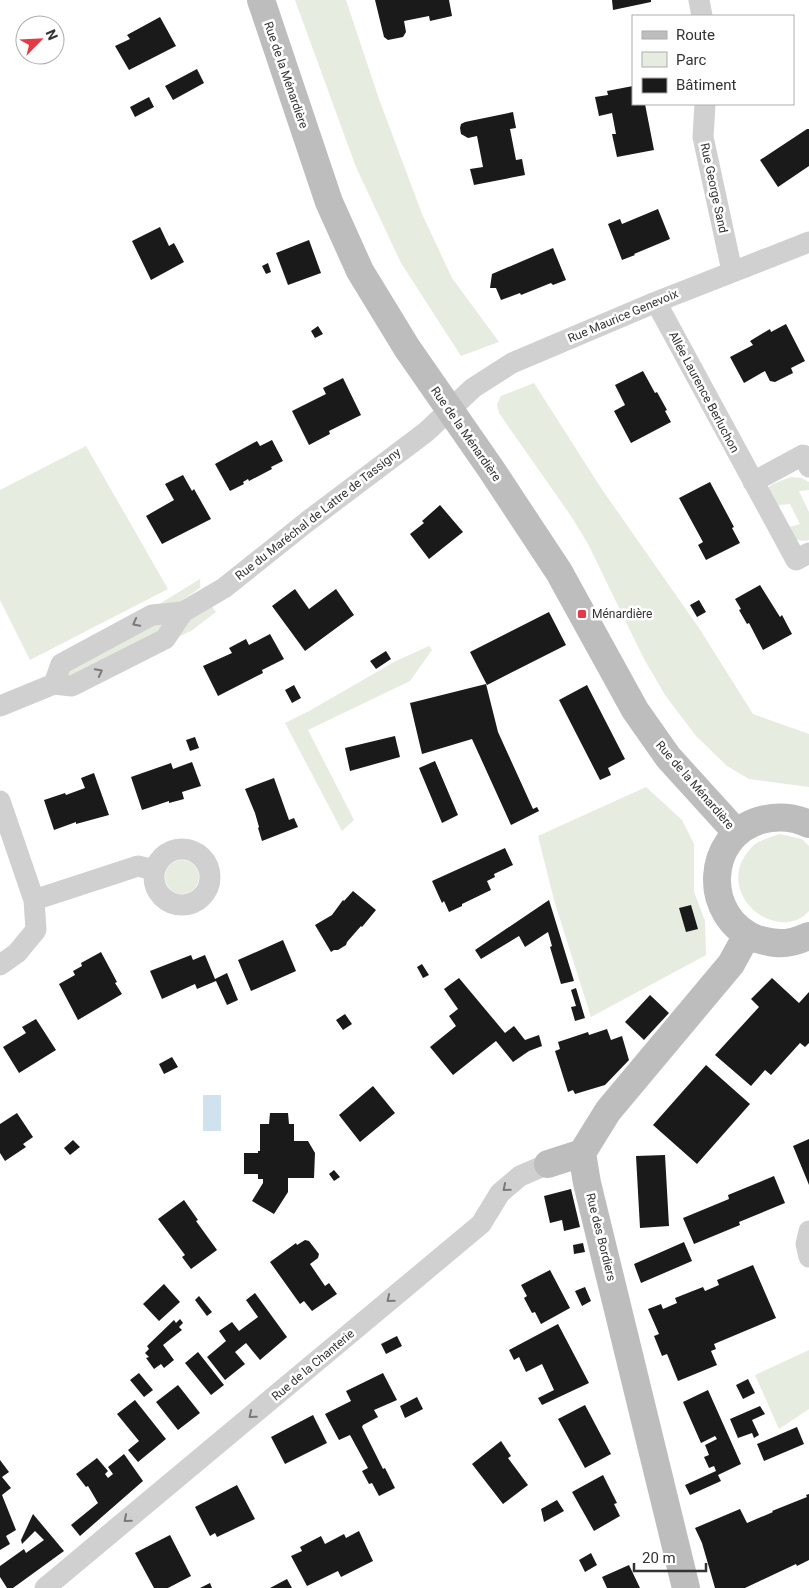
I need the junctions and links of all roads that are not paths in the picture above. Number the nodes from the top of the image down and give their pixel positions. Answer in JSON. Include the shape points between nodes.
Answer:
{"nodes":[{"id":1,"x":261,"y":0,"type":"edge"},
{"id":2,"x":699,"y":0,"type":"edge"},
{"id":3,"x":702,"y":15,"type":"edge"},
{"id":4,"x":704,"y":105,"type":"edge"},
{"id":5,"x":809,"y":242,"type":"edge"},
{"id":6,"x":732,"y":271,"type":"junction"},
{"id":7,"x":656,"y":302,"type":"junction"},
{"id":8,"x":449,"y":410,"type":"junction"},
{"id":9,"x":809,"y":467,"type":"edge"},
{"id":10,"x":753,"y":482,"type":"junction"},
{"id":11,"x":809,"y":553,"type":"edge"},
{"id":12,"x":0,"y":706,"type":"edge"},
{"id":13,"x":0,"y":801,"type":"edge"},
{"id":14,"x":809,"y":824,"type":"edge"},
{"id":15,"x":737,"y":833,"type":"junction"},
{"id":16,"x":154,"y":870,"type":"dead end"},
{"id":17,"x":34,"y":900,"type":"junction"},
{"id":18,"x":747,"y":935,"type":"junction"},
{"id":19,"x":809,"y":936,"type":"edge"},
{"id":20,"x":0,"y":965,"type":"edge"},
{"id":21,"x":582,"y":1152,"type":"junction"},
{"id":22,"x":548,"y":1164,"type":"joint"},
{"id":23,"x":809,"y":1231,"type":"edge"},
{"id":24,"x":809,"y":1257,"type":"edge"},
{"id":25,"x":45,"y":1588,"type":"edge"},
{"id":26,"x":686,"y":1588,"type":"edge"}],
"edges":[{"from":1,"to":8,"type":"main road","name":"Rue de la Ménardière","via":[[329,202],[356,262],[407,348]]},
{"from":2,"to":3,"type":"street"},
{"from":4,"to":6,"type":"street","name":"Rue George Sand","via":[[704,137]]},
{"from":5,"to":6,"type":"street","name":"Rue Maurice Genevoix"},
{"from":6,"to":7,"type":"street","name":"Rue Maurice Genevoix"},
{"from":7,"to":8,"type":"street","name":"Rue Maurice Genevoix","via":[[512,363],[473,388]]},
{"from":7,"to":10,"type":"street","name":"Allée Laurence Berluchon"},
{"from":8,"to":12,"type":"street","name":"Rue du Maréchal de Lattre de Tassigny","via":[[426,432],[224,588],[183,612],[152,615],[60,664],[54,684]]},
{"from":8,"to":15,"type":"main road","name":"Rue de la Ménardière","via":[[559,572],[635,710],[668,757]]},
{"from":9,"to":10,"type":"street","via":[[803,455]]},
{"from":10,"to":11,"type":"street","name":"Allée Laurence Berluchon","via":[[796,560]]},
{"from":13,"to":17,"type":"street"},
{"from":14,"to":15,"type":"main road","via":[[790,818],[771,818],[753,822]]},
{"from":15,"to":18,"type":"main road","via":[[725,848],[716,886],[721,905],[732,922]]},
{"from":16,"to":17,"type":"street","via":[[138,866]]},
{"from":17,"to":20,"type":"street","via":[[36,930],[17,953]]},
{"from":18,"to":19,"type":"main road","via":[[768,942],[790,943]]},
{"from":18,"to":21,"type":"main road","via":[[731,964],[608,1111]]},
{"from":21,"to":22,"type":"main road","name":"Rue de la Chanterie"},
{"from":21,"to":26,"type":"main road","name":"Rue des Bordiers"},
{"from":22,"to":25,"type":"street","name":"Rue de la Chanterie","one_way":true,"via":[[520,1176],[500,1193],[481,1224]]},
{"from":23,"to":24,"type":"street","via":[[806,1244]]}]}
